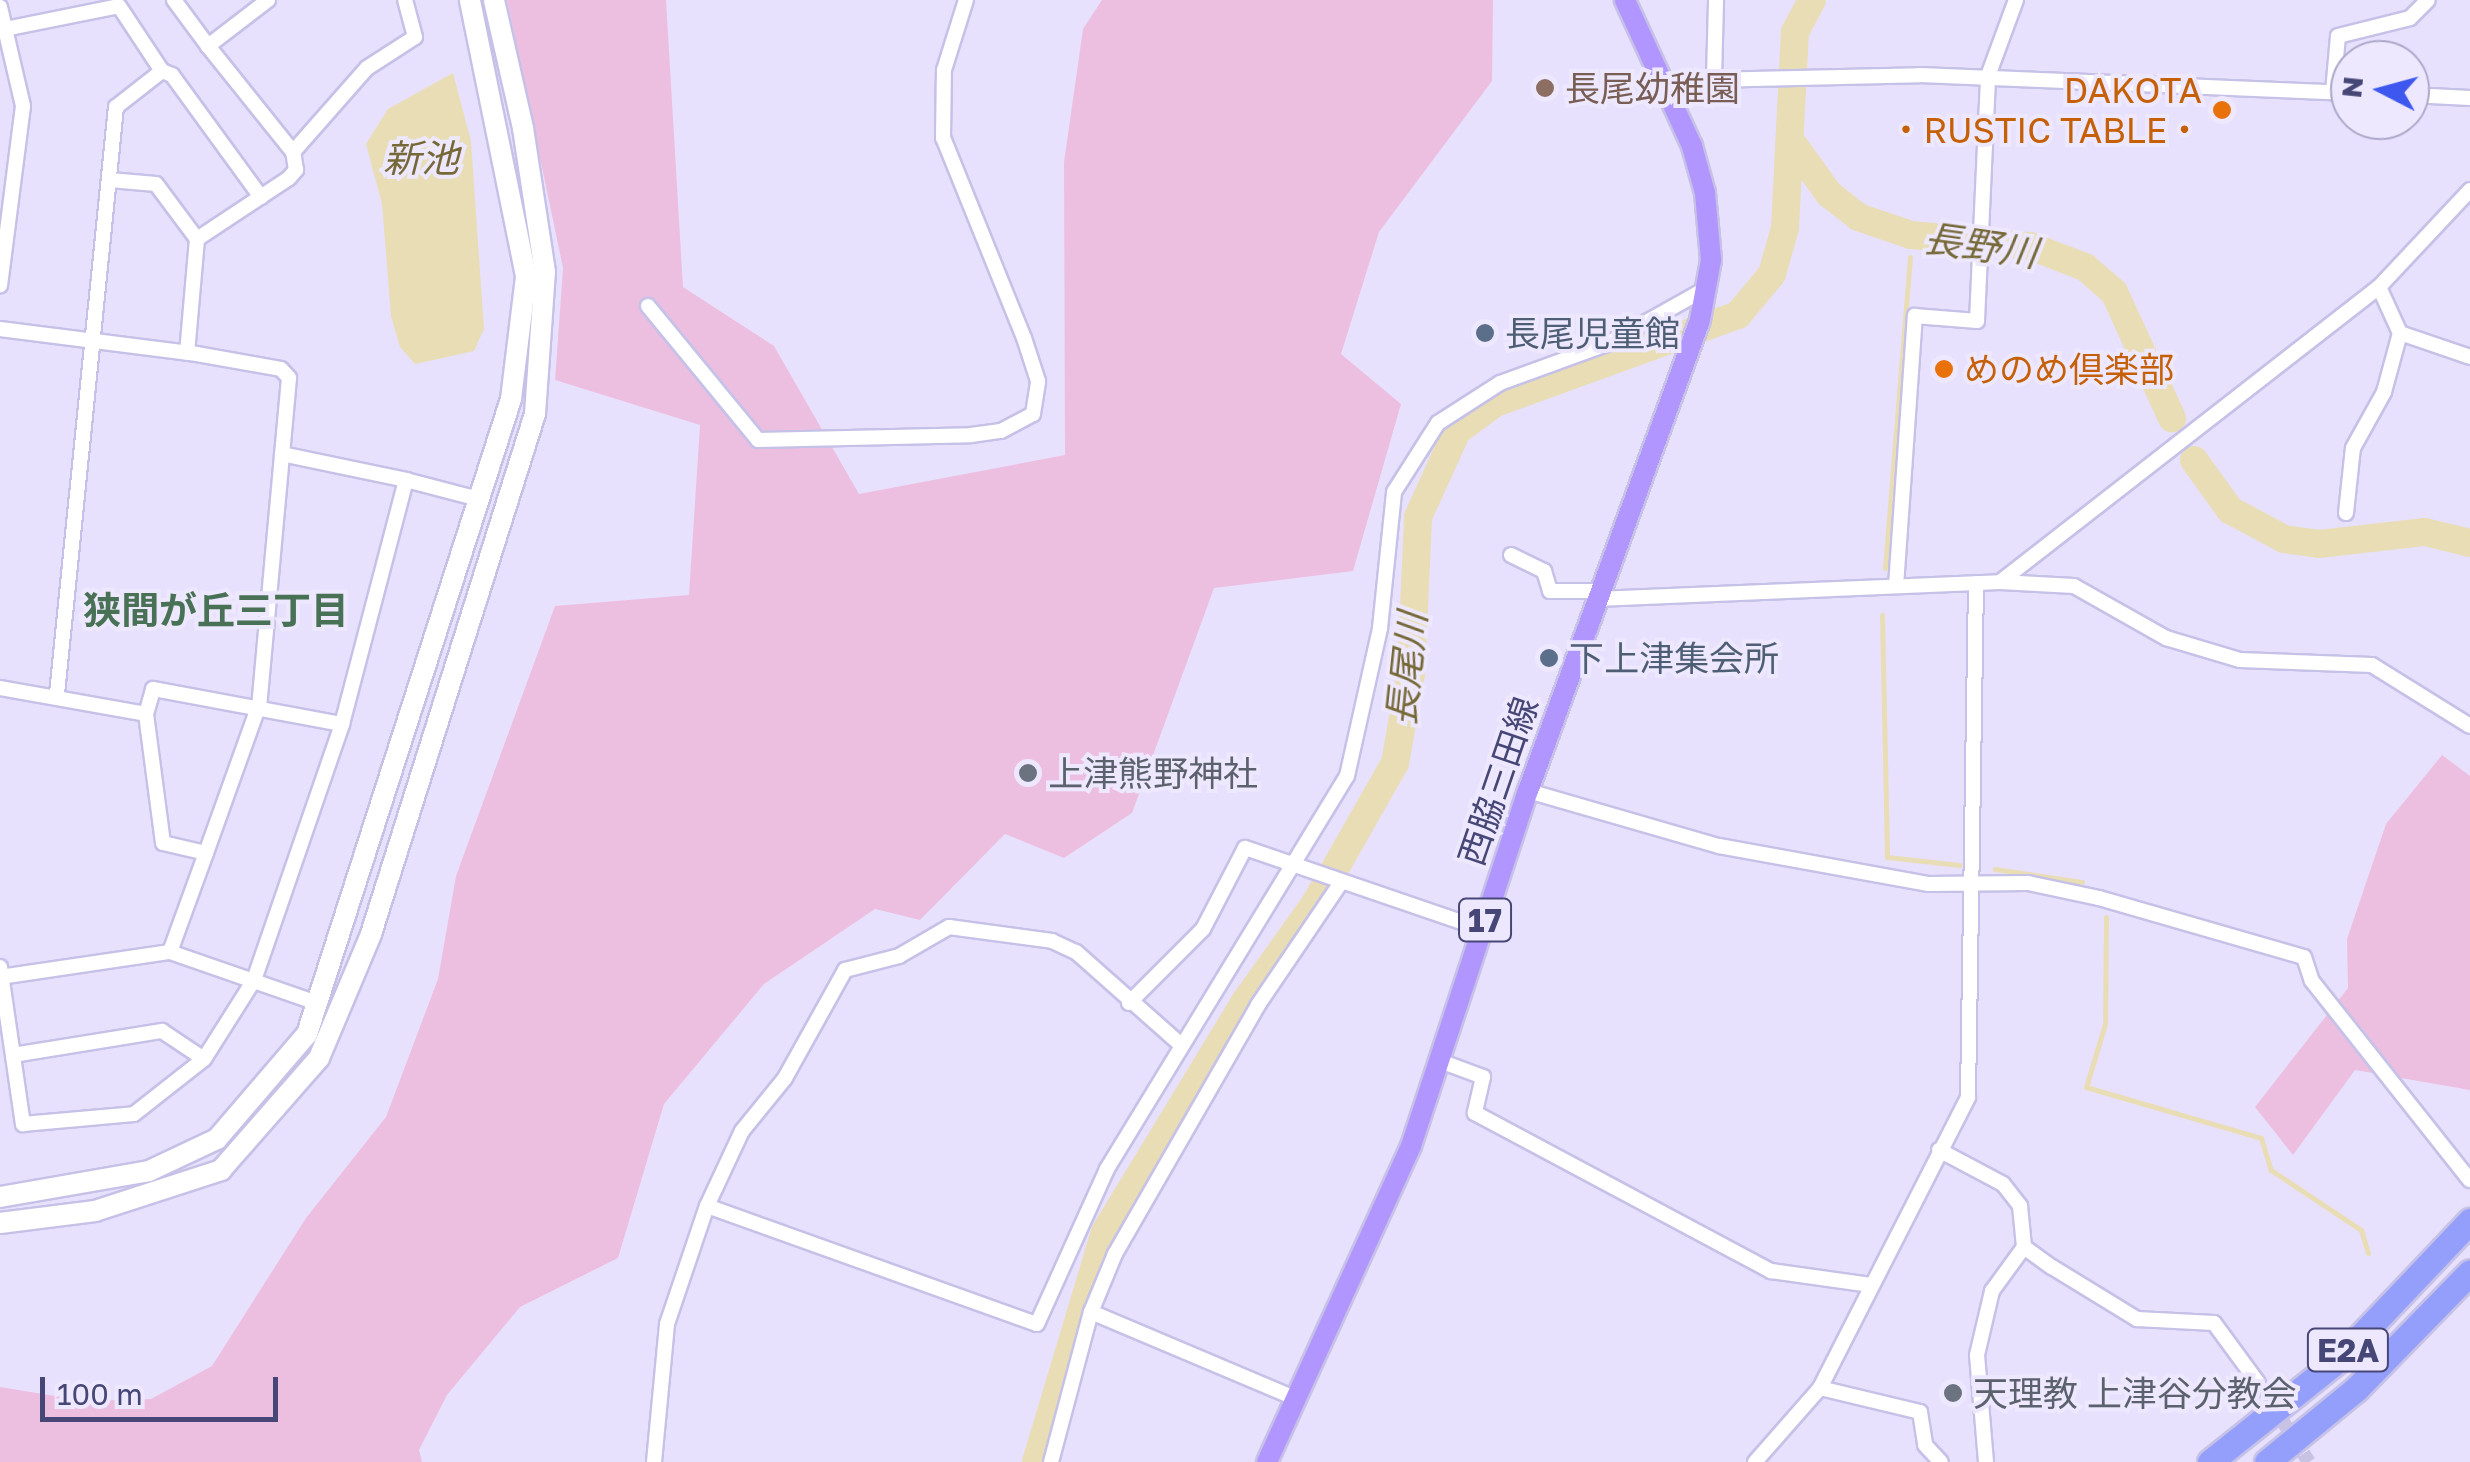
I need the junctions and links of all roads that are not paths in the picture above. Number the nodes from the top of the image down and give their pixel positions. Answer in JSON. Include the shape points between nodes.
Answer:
{"nodes":[{"id":1,"x":174,"y":0,"type":"edge"},
{"id":2,"x":268,"y":0,"type":"edge"},
{"id":3,"x":405,"y":0,"type":"edge"},
{"id":4,"x":470,"y":0,"type":"edge"},
{"id":5,"x":494,"y":0,"type":"edge"},
{"id":6,"x":966,"y":0,"type":"edge"},
{"id":7,"x":1624,"y":0,"type":"edge"},
{"id":8,"x":1716,"y":0,"type":"edge"},
{"id":9,"x":2016,"y":0,"type":"edge"},
{"id":10,"x":2428,"y":0,"type":"edge"},
{"id":11,"x":116,"y":3,"type":"edge"},
{"id":12,"x":0,"y":7,"type":"edge"},
{"id":13,"x":3,"y":29,"type":"edge"},
{"id":14,"x":2338,"y":40,"type":"edge"},
{"id":15,"x":208,"y":46,"type":"junction"},
{"id":16,"x":162,"y":71,"type":"junction"},
{"id":17,"x":1988,"y":76,"type":"junction"},
{"id":18,"x":1714,"y":78,"type":"junction"},
{"id":19,"x":1663,"y":81,"type":"junction"},
{"id":20,"x":2330,"y":92,"type":"edge"},
{"id":21,"x":2430,"y":96,"type":"edge"},
{"id":22,"x":2470,"y":98,"type":"edge"},
{"id":23,"x":293,"y":152,"type":"junction"},
{"id":24,"x":110,"y":180,"type":"junction"},
{"id":25,"x":2470,"y":190,"type":"edge"},
{"id":26,"x":261,"y":197,"type":"junction"},
{"id":27,"x":197,"y":239,"type":"junction"},
{"id":28,"x":0,"y":286,"type":"edge"},
{"id":29,"x":2380,"y":287,"type":"junction"},
{"id":30,"x":1707,"y":288,"type":"junction"},
{"id":31,"x":648,"y":306,"type":"dead end"},
{"id":32,"x":0,"y":329,"type":"edge"},
{"id":33,"x":2400,"y":333,"type":"junction"},
{"id":34,"x":93,"y":341,"type":"junction"},
{"id":35,"x":187,"y":353,"type":"junction"},
{"id":36,"x":2470,"y":357,"type":"edge"},
{"id":37,"x":282,"y":454,"type":"junction"},
{"id":38,"x":406,"y":480,"type":"junction"},
{"id":39,"x":479,"y":499,"type":"junction"},
{"id":40,"x":2346,"y":513,"type":"dead end"},
{"id":41,"x":1511,"y":555,"type":"dead end"},
{"id":42,"x":2000,"y":582,"type":"junction"},
{"id":43,"x":1976,"y":583,"type":"junction"},
{"id":44,"x":1896,"y":586,"type":"junction"},
{"id":45,"x":1599,"y":595,"type":"junction"},
{"id":46,"x":0,"y":688,"type":"edge"},
{"id":47,"x":57,"y":694,"type":"junction"},
{"id":48,"x":258,"y":705,"type":"junction"},
{"id":49,"x":146,"y":714,"type":"junction"},
{"id":50,"x":342,"y":724,"type":"junction"},
{"id":51,"x":2470,"y":726,"type":"edge"},
{"id":52,"x":1528,"y":791,"type":"junction"},
{"id":53,"x":206,"y":853,"type":"junction"},
{"id":54,"x":1294,"y":868,"type":"junction"},
{"id":55,"x":1974,"y":883,"type":"junction"},
{"id":56,"x":1340,"y":884,"type":"junction"},
{"id":57,"x":1482,"y":929,"type":"junction"},
{"id":58,"x":170,"y":952,"type":"junction"},
{"id":59,"x":0,"y":973,"type":"edge"},
{"id":60,"x":254,"y":980,"type":"junction"},
{"id":61,"x":317,"y":1003,"type":"junction"},
{"id":62,"x":1129,"y":1003,"type":"junction"},
{"id":63,"x":1180,"y":1044,"type":"junction"},
{"id":64,"x":13,"y":1055,"type":"junction"},
{"id":65,"x":204,"y":1059,"type":"junction"},
{"id":66,"x":1440,"y":1062,"type":"junction"},
{"id":67,"x":1939,"y":1150,"type":"junction"},
{"id":68,"x":2464,"y":1175,"type":"edge"},
{"id":69,"x":0,"y":1197,"type":"edge"},
{"id":70,"x":707,"y":1206,"type":"junction"},
{"id":71,"x":2470,"y":1221,"type":"edge"},
{"id":72,"x":0,"y":1223,"type":"edge"},
{"id":73,"x":2024,"y":1247,"type":"junction"},
{"id":74,"x":2470,"y":1272,"type":"edge"},
{"id":75,"x":1871,"y":1285,"type":"junction"},
{"id":76,"x":1092,"y":1312,"type":"junction"},
{"id":77,"x":2258,"y":1383,"type":"tunnel mouth"},
{"id":78,"x":1820,"y":1388,"type":"junction"},
{"id":79,"x":1296,"y":1399,"type":"junction"},
{"id":80,"x":654,"y":1462,"type":"edge"},
{"id":81,"x":1051,"y":1462,"type":"edge"},
{"id":82,"x":1267,"y":1462,"type":"edge"},
{"id":83,"x":1755,"y":1462,"type":"edge"},
{"id":84,"x":1941,"y":1462,"type":"edge"},
{"id":85,"x":1986,"y":1462,"type":"edge"},
{"id":86,"x":2210,"y":1462,"type":"edge"},
{"id":87,"x":2267,"y":1462,"type":"edge"}],
"edges":[{"from":1,"to":15,"type":"street"},
{"from":2,"to":15,"type":"street"},
{"from":3,"to":23,"type":"street","via":[[416,37],[368,68]]},
{"from":4,"to":39,"type":"street","via":[[526,276],[511,399]]},
{"from":5,"to":72,"type":"street","via":[[545,272],[535,414],[371,934],[319,1058],[221,1170],[95,1211]]},
{"from":6,"to":31,"type":"street","via":[[944,70],[943,138],[1024,338],[1038,381],[1033,414],[1001,431],[971,435],[758,440]]},
{"from":7,"to":19,"type":"main road","name":"西脇三田線","number":"17"},
{"from":8,"to":18,"type":"street"},
{"from":9,"to":17,"type":"street"},
{"from":10,"to":14,"type":"street","via":[[2410,18]]},
{"from":11,"to":13,"type":"street"},
{"from":11,"to":16,"type":"street"},
{"from":12,"to":13,"type":"street"},
{"from":13,"to":28,"type":"street","via":[[22,106]]},
{"from":15,"to":23,"type":"street"},
{"from":16,"to":24,"type":"street","via":[[116,107]]},
{"from":16,"to":26,"type":"street"},
{"from":17,"to":18,"type":"street"},
{"from":17,"to":20,"type":"street"},
{"from":17,"to":44,"type":"street","via":[[1977,320],[1915,316]]},
{"from":18,"to":19,"type":"street"},
{"from":19,"to":30,"type":"main road","name":"西脇三田線","number":"17","via":[[1706,193]]},
{"from":21,"to":22,"type":"street"},
{"from":23,"to":26,"type":"street","via":[[296,170]]},
{"from":24,"to":27,"type":"street","via":[[156,184]]},
{"from":24,"to":34,"type":"street"},
{"from":25,"to":29,"type":"street"},
{"from":26,"to":27,"type":"street"},
{"from":27,"to":35,"type":"street"},
{"from":29,"to":33,"type":"street"},
{"from":29,"to":42,"type":"street"},
{"from":30,"to":45,"type":"main road","name":"西脇三田線","number":"17"},
{"from":30,"to":54,"type":"street","via":[[1607,344],[1500,383],[1438,423],[1394,492],[1361,734],[1347,776]]},
{"from":32,"to":34,"type":"street"},
{"from":33,"to":36,"type":"street"},
{"from":33,"to":40,"type":"street","via":[[2384,392],[2353,448]]},
{"from":34,"to":35,"type":"street"},
{"from":34,"to":47,"type":"street"},
{"from":35,"to":37,"type":"street","via":[[281,369],[289,378]]},
{"from":37,"to":38,"type":"street"},
{"from":37,"to":48,"type":"street"},
{"from":38,"to":39,"type":"street"},
{"from":38,"to":50,"type":"street"},
{"from":39,"to":61,"type":"street"},
{"from":41,"to":45,"type":"street","via":[[1544,571],[1550,590]]},
{"from":42,"to":43,"type":"street"},
{"from":42,"to":51,"type":"street","via":[[2074,586],[2166,638],[2240,660],[2372,665]]},
{"from":43,"to":44,"type":"street"},
{"from":43,"to":55,"type":"street"},
{"from":44,"to":45,"type":"street"},
{"from":45,"to":52,"type":"main road","name":"西脇三田線","number":"17"},
{"from":46,"to":47,"type":"street"},
{"from":47,"to":49,"type":"street"},
{"from":48,"to":49,"type":"street","via":[[153,688]]},
{"from":48,"to":50,"type":"street"},
{"from":48,"to":53,"type":"street"},
{"from":49,"to":53,"type":"street","via":[[163,842]]},
{"from":50,"to":60,"type":"street"},
{"from":52,"to":55,"type":"street","via":[[1719,846],[1928,884]]},
{"from":52,"to":57,"type":"main road","name":"西脇三田線","number":"17"},
{"from":53,"to":58,"type":"street"},
{"from":54,"to":56,"type":"street"},
{"from":54,"to":62,"type":"street","via":[[1245,848],[1203,929]]},
{"from":54,"to":63,"type":"street"},
{"from":55,"to":67,"type":"street","via":[[1968,1098]]},
{"from":55,"to":68,"type":"street","via":[[2028,883],[2099,898],[2304,957],[2312,981],[2393,1076]]},
{"from":56,"to":57,"type":"street"},
{"from":56,"to":76,"type":"street","via":[[1258,1005],[1158,1175]]},
{"from":57,"to":66,"type":"main road","name":"西脇三田線","number":"17"},
{"from":58,"to":59,"type":"street"},
{"from":58,"to":60,"type":"street"},
{"from":59,"to":64,"type":"street"},
{"from":60,"to":61,"type":"street"},
{"from":60,"to":65,"type":"street"},
{"from":61,"to":69,"type":"street","via":[[307,1034],[217,1139],[149,1171]]},
{"from":62,"to":63,"type":"street"},
{"from":62,"to":70,"type":"street","via":[[1076,952],[1052,941],[949,927],[899,956],[845,970],[785,1078],[742,1131]]},
{"from":63,"to":70,"type":"street","via":[[1107,1169],[1037,1324]]},
{"from":64,"to":65,"type":"street","via":[[162,1031]]},
{"from":64,"to":65,"type":"street","via":[[23,1124],[134,1114]]},
{"from":66,"to":75,"type":"street","via":[[1483,1077],[1475,1113],[1771,1271]]},
{"from":66,"to":79,"type":"main road","name":"西脇三田線","number":"17","via":[[1383,1214]]},
{"from":67,"to":73,"type":"street","via":[[2002,1184],[2020,1206]]},
{"from":67,"to":75,"type":"street"},
{"from":70,"to":80,"type":"street","via":[[667,1324]]},
{"from":71,"to":86,"type":"highway","number":"E2A","via":[[2338,1360]]},
{"from":73,"to":77,"type":"street","via":[[2137,1320],[2214,1323]]},
{"from":73,"to":85,"type":"street","via":[[1992,1291],[1978,1354]]},
{"from":74,"to":87,"type":"highway","number":"E2A","via":[[2356,1389]]},
{"from":75,"to":78,"type":"street"},
{"from":76,"to":79,"type":"street"},
{"from":76,"to":81,"type":"street"},
{"from":78,"to":83,"type":"street"},
{"from":78,"to":84,"type":"street","via":[[1920,1412],[1926,1446]]},
{"from":79,"to":82,"type":"main road","name":"西脇三田線","number":"17"}]}
